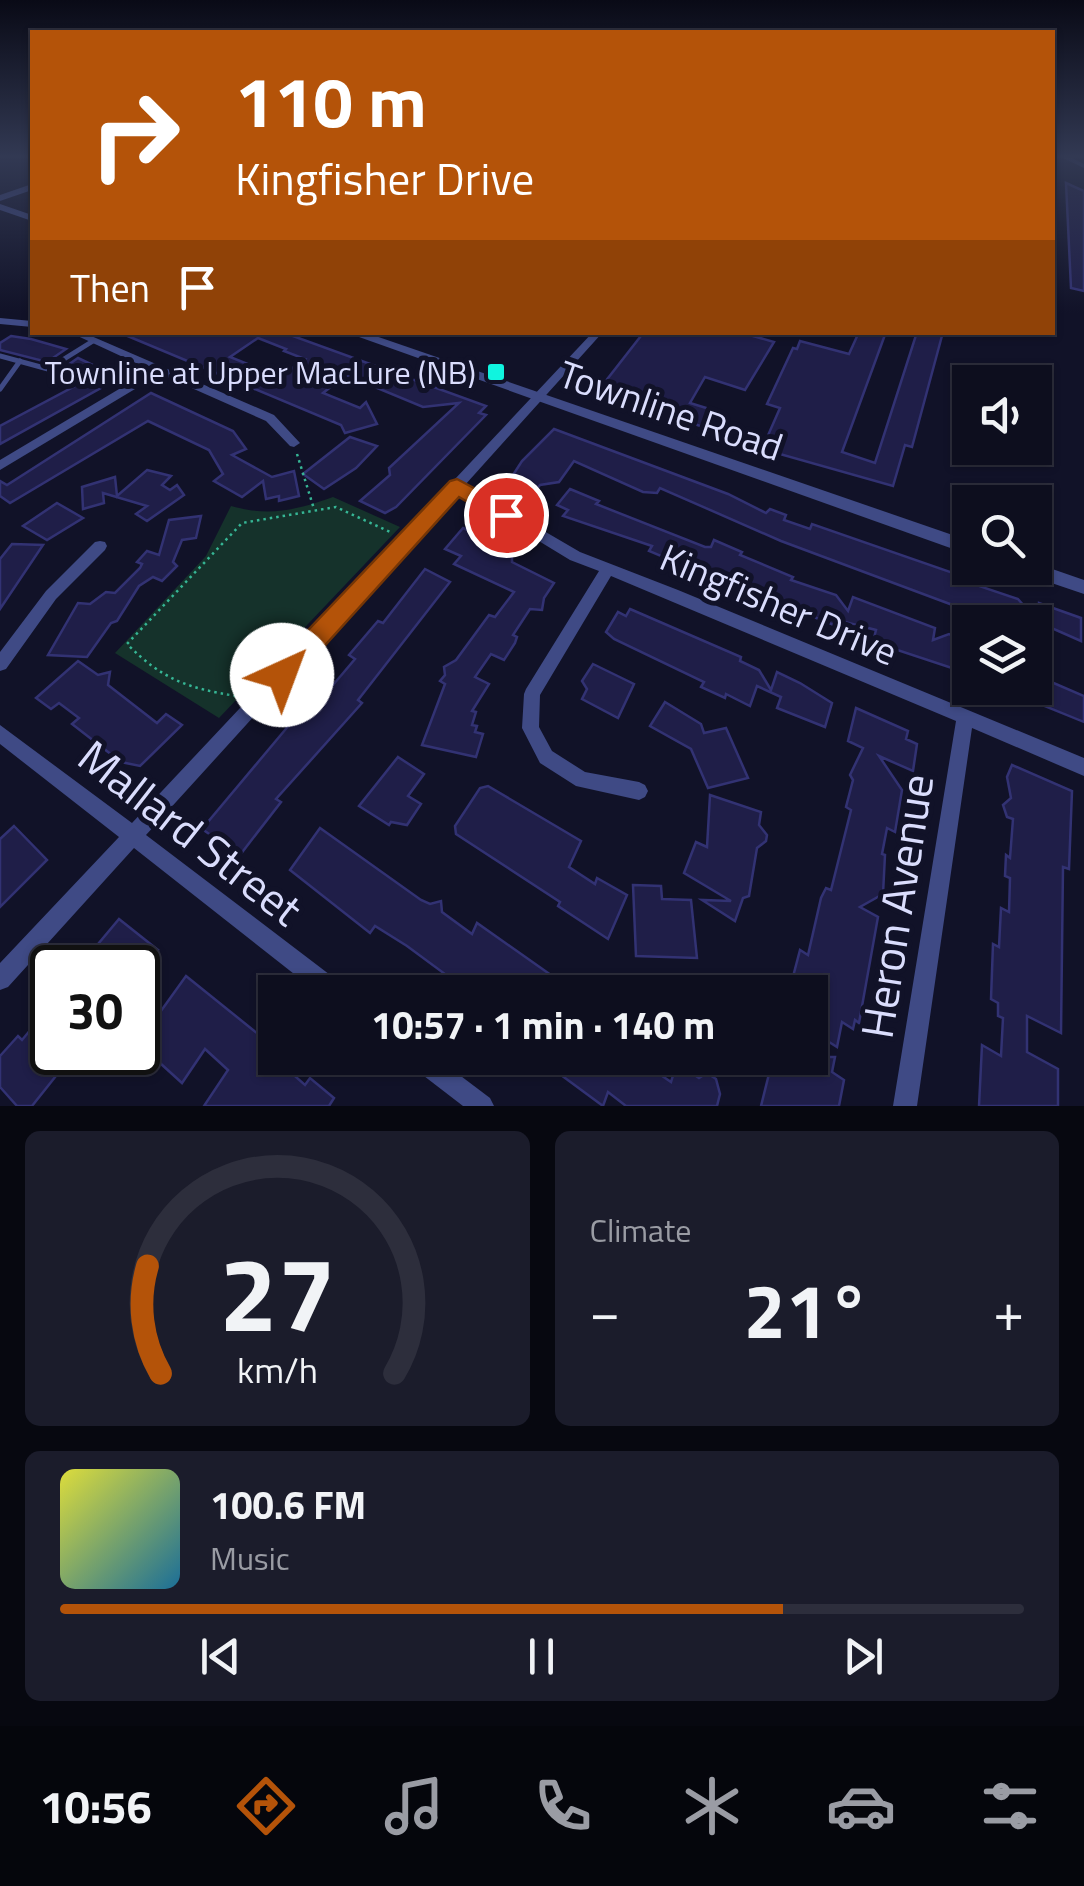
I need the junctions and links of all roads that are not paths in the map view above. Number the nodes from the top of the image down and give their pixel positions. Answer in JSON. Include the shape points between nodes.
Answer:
{"nodes":[{"id":1,"x":0,"y":321,"type":"edge"},
{"id":2,"x":30,"y":324,"type":"edge"},
{"id":3,"x":80,"y":335,"type":"edge"},
{"id":4,"x":105,"y":335,"type":"edge"},
{"id":5,"x":360,"y":335,"type":"edge"},
{"id":6,"x":596,"y":335,"type":"edge"},
{"id":7,"x":94,"y":341,"type":"junction"},
{"id":8,"x":0,"y":356,"type":"edge"},
{"id":9,"x":20,"y":361,"type":"junction"},
{"id":10,"x":160,"y":370,"type":"junction"},
{"id":11,"x":0,"y":389,"type":"edge"},
{"id":12,"x":538,"y":398,"type":"junction"},
{"id":13,"x":294,"y":443,"type":"road end"},
{"id":14,"x":0,"y":466,"type":"edge"},
{"id":15,"x":457,"y":486,"type":"junction"},
{"id":16,"x":952,"y":542,"type":"edge"},
{"id":17,"x":100,"y":546,"type":"dead end"},
{"id":18,"x":609,"y":568,"type":"junction"},
{"id":19,"x":1052,"y":576,"type":"edge"},
{"id":20,"x":1084,"y":587,"type":"edge"},
{"id":21,"x":0,"y":664,"type":"edge"},
{"id":22,"x":965,"y":718,"type":"junction"},
{"id":23,"x":0,"y":734,"type":"edge"},
{"id":24,"x":1084,"y":768,"type":"edge"},
{"id":25,"x":638,"y":791,"type":"dead end"},
{"id":26,"x":131,"y":838,"type":"junction"},
{"id":27,"x":312,"y":975,"type":"edge"},
{"id":28,"x":0,"y":979,"type":"edge"},
{"id":29,"x":441,"y":1075,"type":"edge"},
{"id":30,"x":482,"y":1106,"type":"edge"},
{"id":31,"x":905,"y":1106,"type":"edge"}],
"edges":[{"from":1,"to":2,"type":"street"},
{"from":3,"to":7,"type":"street"},
{"from":4,"to":7,"type":"street"},
{"from":5,"to":12,"type":"street","name":"Townline Road"},
{"from":6,"to":12,"type":"street"},
{"from":7,"to":9,"type":"lane","via":[[48,369]]},
{"from":7,"to":10,"type":"street"},
{"from":8,"to":9,"type":"lane"},
{"from":9,"to":11,"type":"lane"},
{"from":10,"to":13,"type":"street","via":[[270,418]]},
{"from":10,"to":14,"type":"street"},
{"from":12,"to":15,"type":"street"},
{"from":12,"to":16,"type":"street","name":"Townline Road"},
{"from":15,"to":18,"type":"street","name":"Kingfisher Drive","via":[[546,542]]},
{"from":15,"to":26,"type":"street"},
{"from":17,"to":21,"type":"street","via":[[51,595]]},
{"from":18,"to":22,"type":"street","name":"Kingfisher Drive"},
{"from":18,"to":25,"type":"street","via":[[532,694],[530,728],[546,757],[582,780]]},
{"from":19,"to":20,"type":"street"},
{"from":22,"to":24,"type":"street","name":"Kingfisher Drive"},
{"from":22,"to":31,"type":"street","name":"Heron Avenue"},
{"from":23,"to":26,"type":"street","name":"Mallard Street"},
{"from":26,"to":27,"type":"street","name":"Mallard Street"},
{"from":26,"to":28,"type":"street"},
{"from":29,"to":30,"type":"street"}]}
